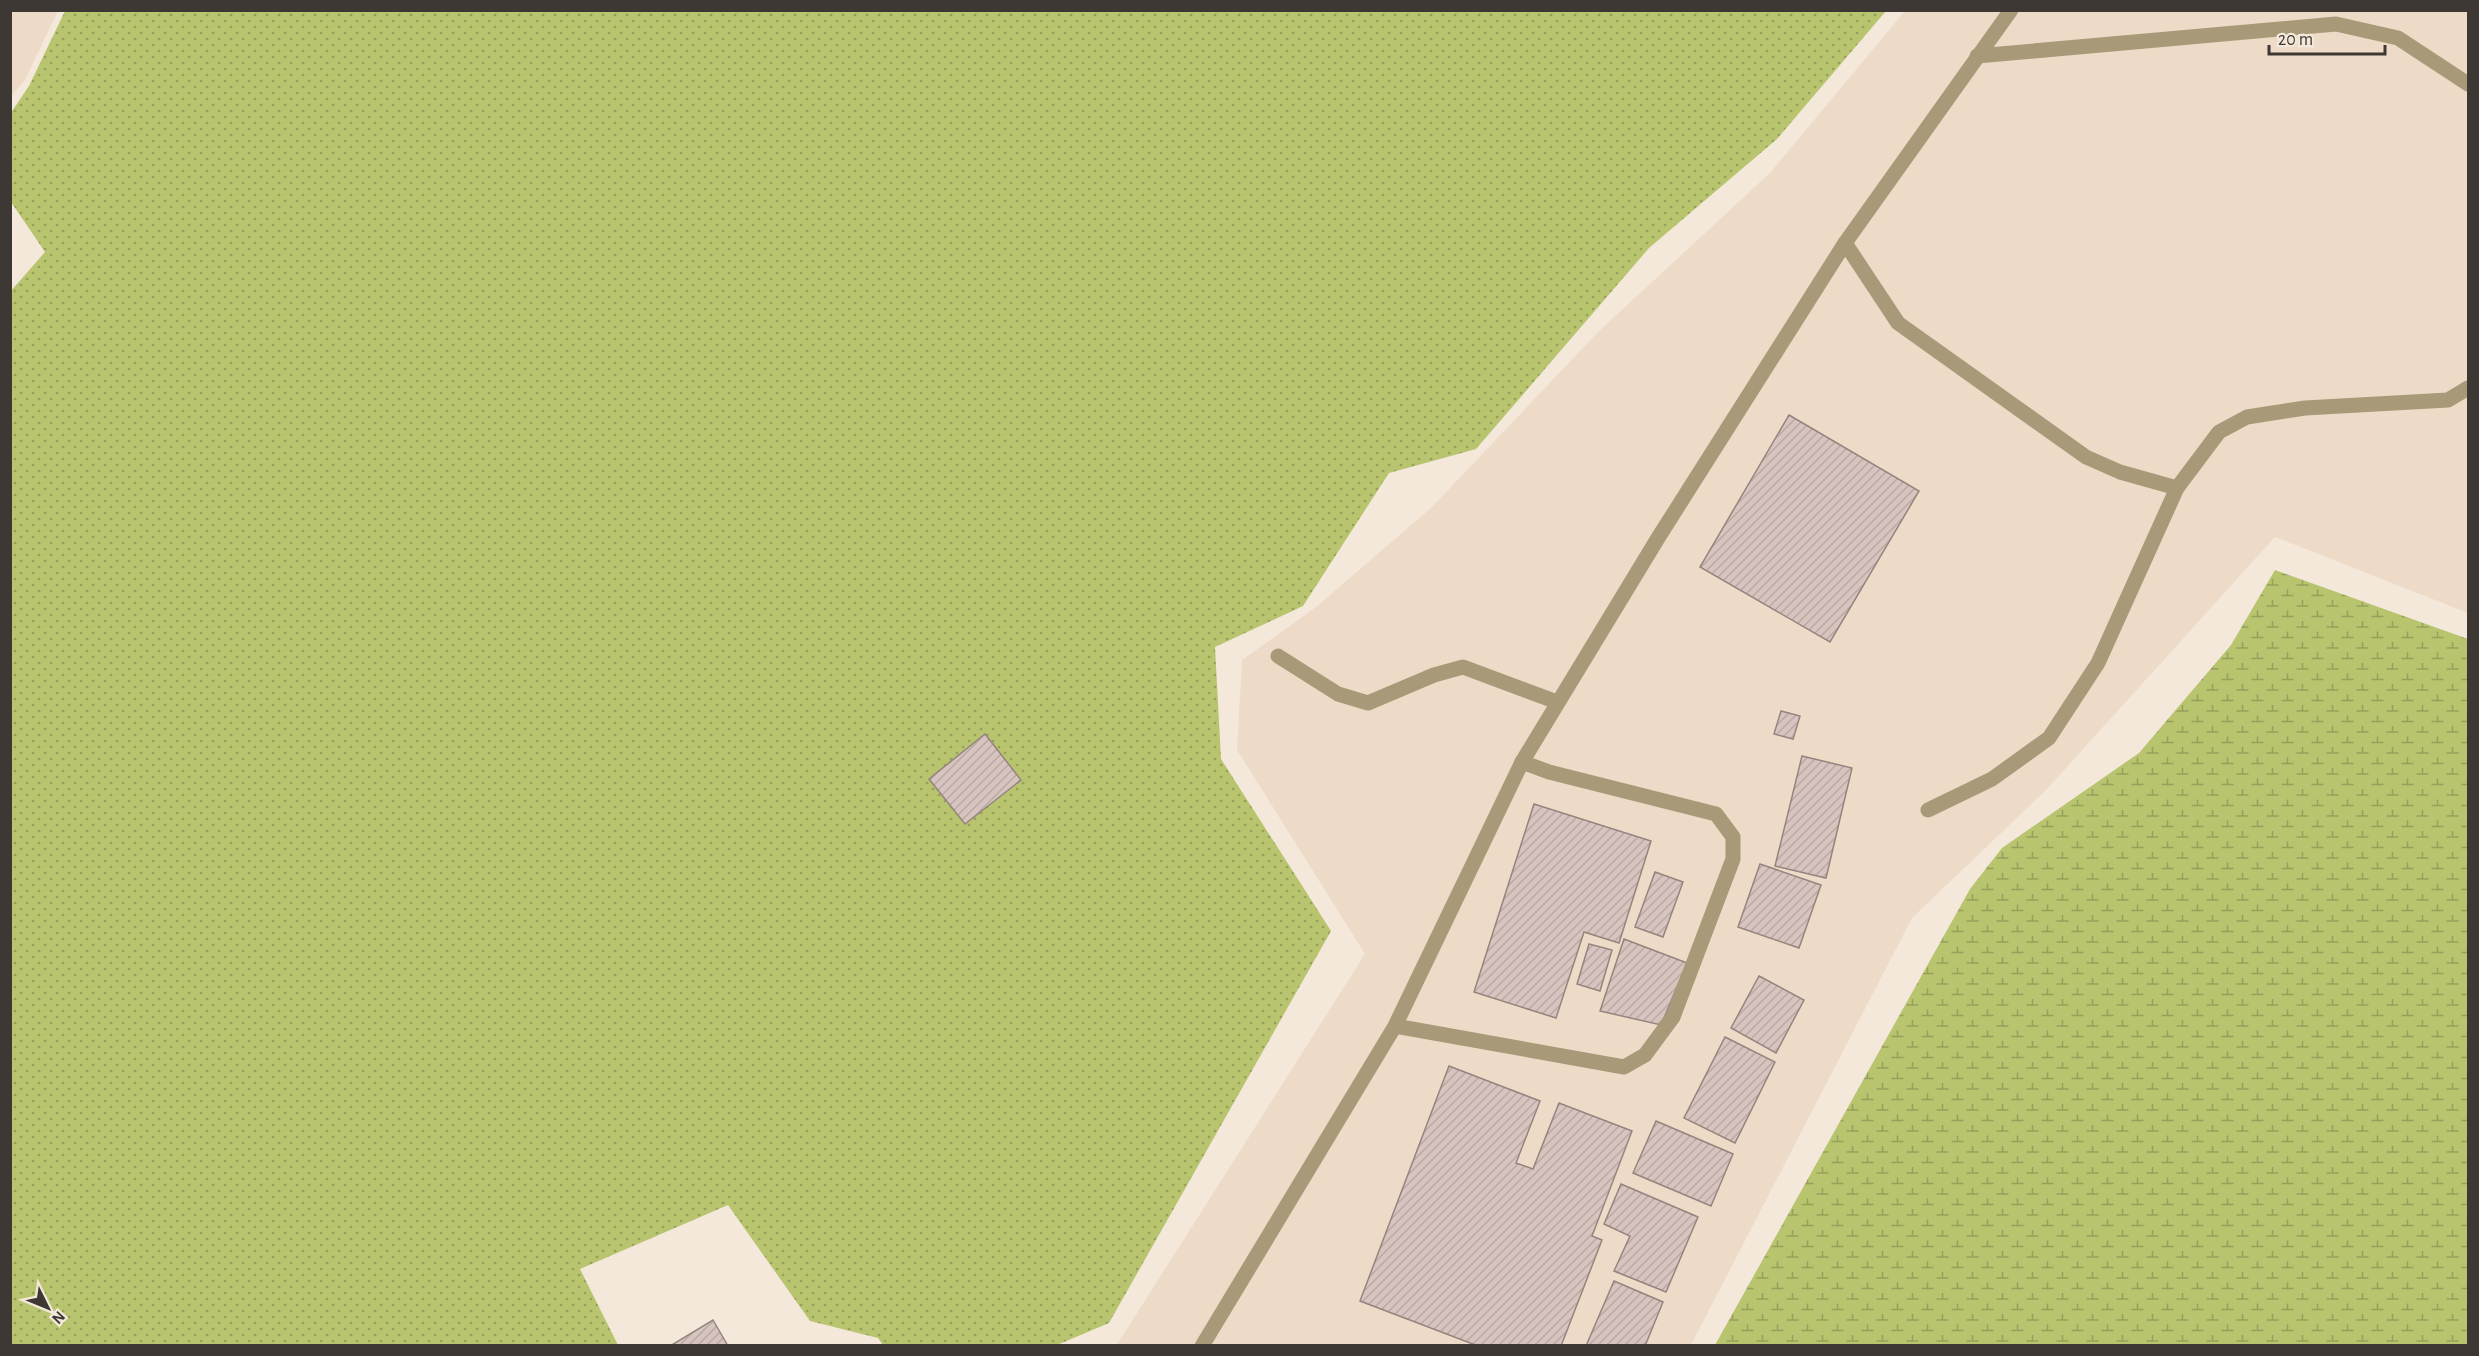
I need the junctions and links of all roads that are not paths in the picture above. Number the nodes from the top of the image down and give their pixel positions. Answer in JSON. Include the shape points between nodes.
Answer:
{"nodes":[{"id":1,"x":2011,"y":10,"type":"edge"},
{"id":2,"x":1977,"y":56,"type":"junction"},
{"id":3,"x":2469,"y":84,"type":"edge"},
{"id":4,"x":1845,"y":243,"type":"junction"},
{"id":5,"x":2469,"y":388,"type":"edge"},
{"id":6,"x":2176,"y":488,"type":"junction"},
{"id":7,"x":1278,"y":656,"type":"dead end"},
{"id":8,"x":1557,"y":702,"type":"junction"},
{"id":9,"x":1522,"y":762,"type":"junction"},
{"id":10,"x":1928,"y":810,"type":"dead end"},
{"id":11,"x":1395,"y":1026,"type":"junction"},
{"id":12,"x":1202,"y":1346,"type":"edge"}],
"edges":[{"from":1,"to":2,"type":"lane"},
{"from":2,"to":3,"type":"lane","via":[[2336,24],[2398,38]]},
{"from":2,"to":4,"type":"lane"},
{"from":4,"to":6,"type":"lane","via":[[1898,323],[2086,457],[2120,472]]},
{"from":4,"to":8,"type":"lane"},
{"from":5,"to":6,"type":"lane","via":[[2448,400],[2305,408],[2247,417],[2219,432]]},
{"from":6,"to":10,"type":"lane","via":[[2098,663],[2049,738],[1992,779]]},
{"from":7,"to":8,"type":"lane","via":[[1338,694],[1368,703],[1463,667]]},
{"from":8,"to":9,"type":"lane"},
{"from":9,"to":11,"type":"lane"},
{"from":9,"to":11,"type":"lane","via":[[1716,814],[1733,837],[1733,859],[1673,1017],[1645,1055],[1624,1067]]},
{"from":11,"to":12,"type":"lane"}]}
